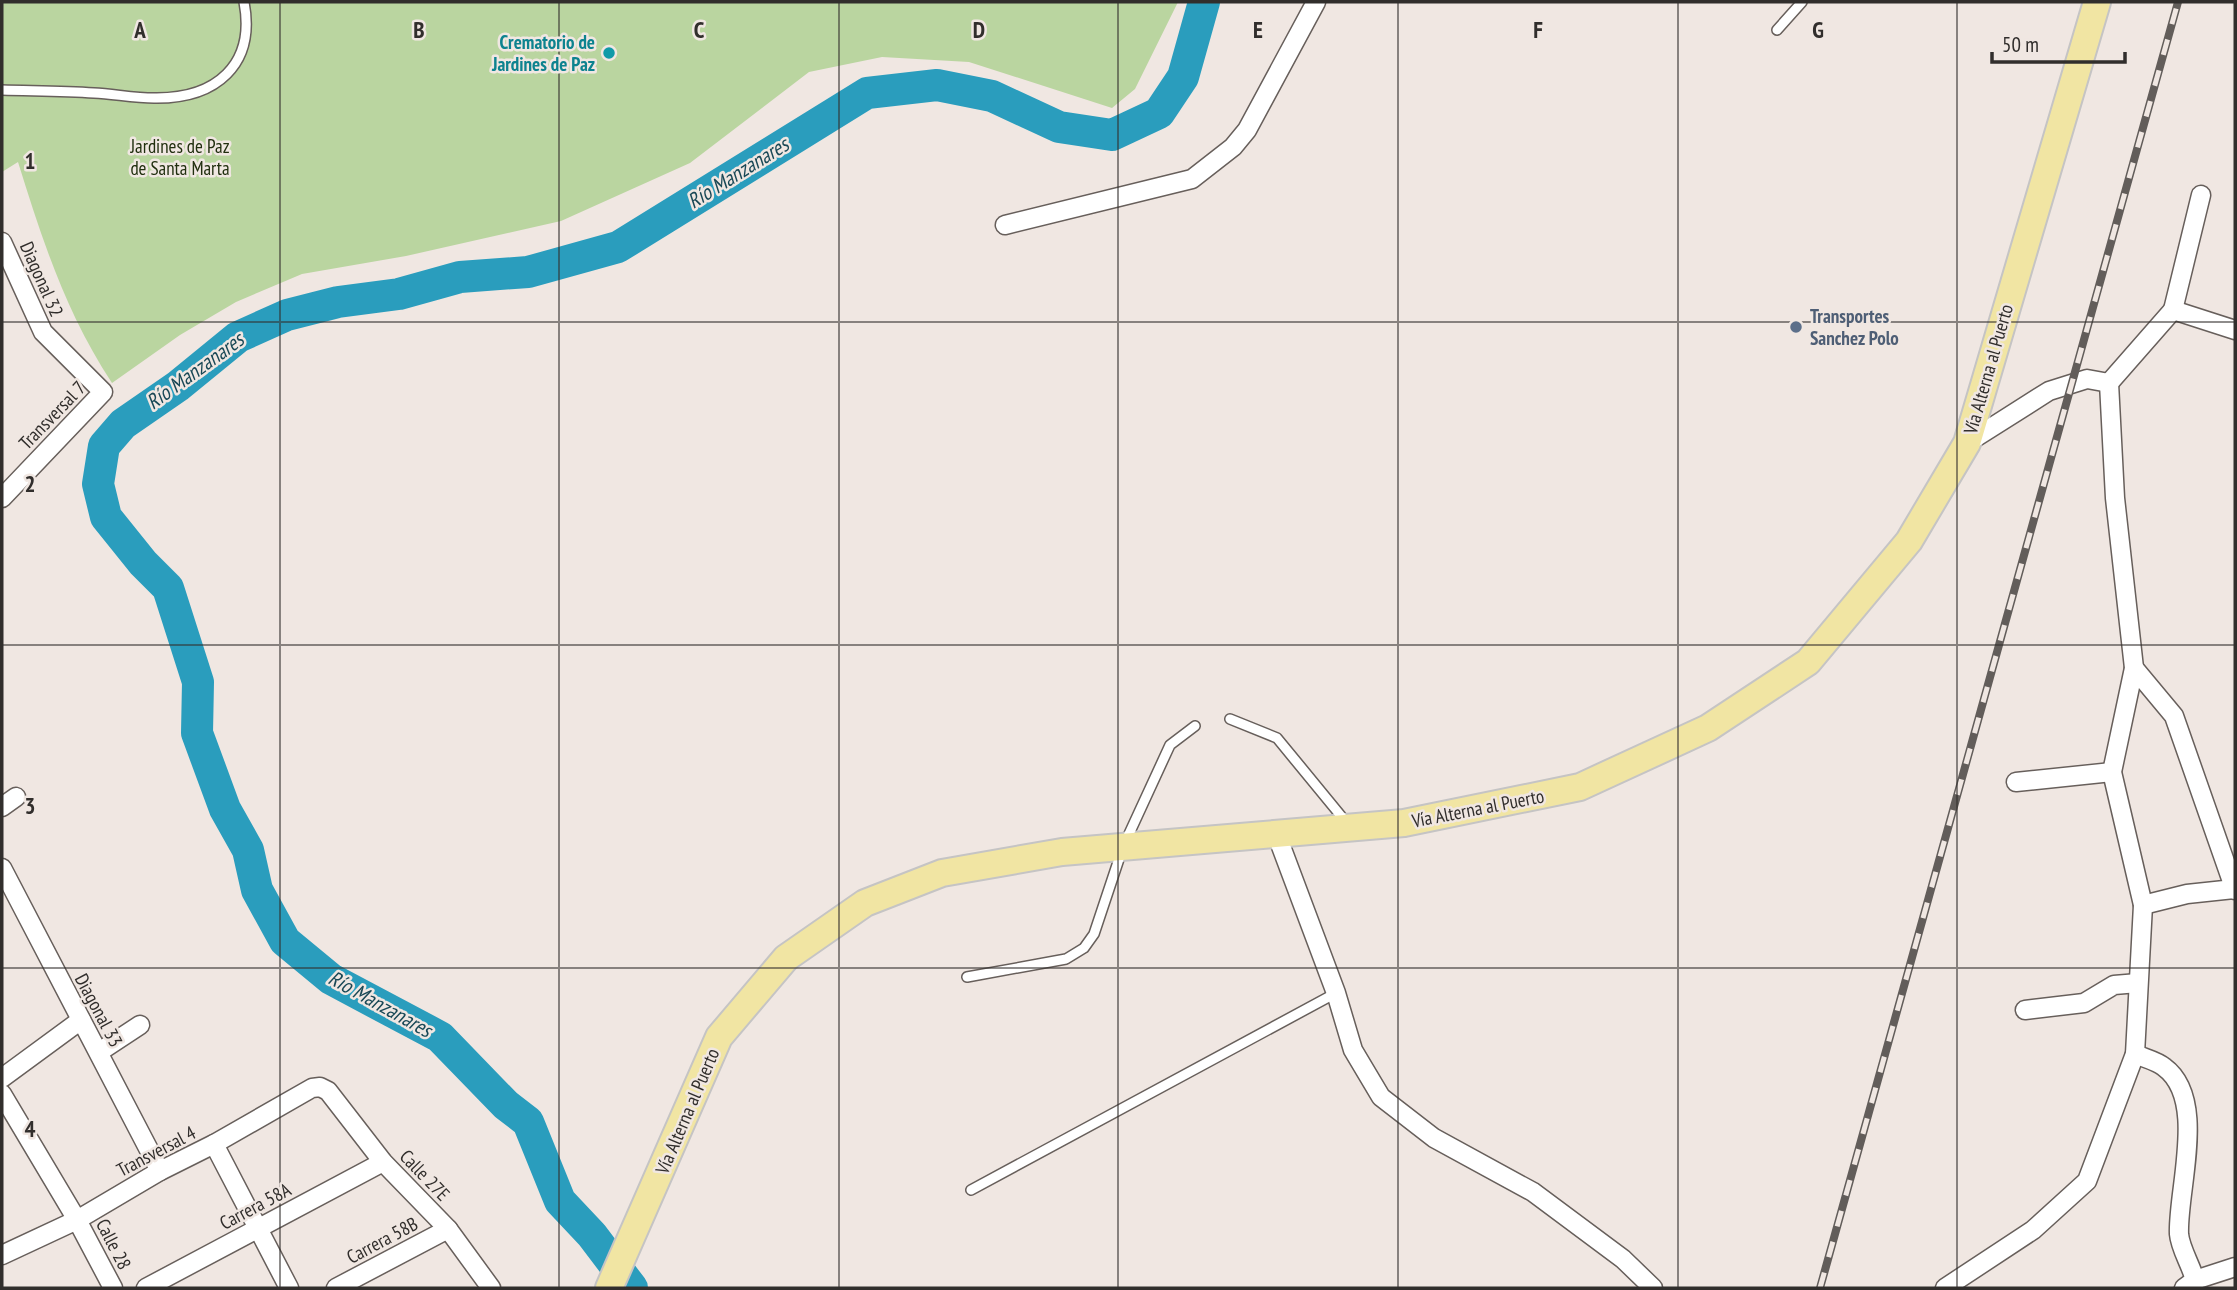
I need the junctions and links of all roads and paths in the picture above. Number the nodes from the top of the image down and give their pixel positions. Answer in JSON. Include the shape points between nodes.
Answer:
{"nodes":[{"id":1,"x":244,"y":2,"type":"edge"},
{"id":2,"x":1316,"y":2,"type":"edge"},
{"id":3,"x":1802,"y":2,"type":"edge"},
{"id":4,"x":2097,"y":2,"type":"edge"},
{"id":5,"x":1777,"y":30,"type":"dead end"},
{"id":6,"x":2,"y":90,"type":"edge"},
{"id":7,"x":2201,"y":194,"type":"dead end"},
{"id":8,"x":1004,"y":225,"type":"dead end"},
{"id":9,"x":2,"y":242,"type":"edge"},
{"id":10,"x":2172,"y":310,"type":"junction"},
{"id":11,"x":2235,"y":330,"type":"edge"},
{"id":12,"x":2109,"y":383,"type":"junction"},
{"id":13,"x":103,"y":392,"type":"joint"},
{"id":14,"x":1967,"y":443,"type":"junction"},
{"id":15,"x":2,"y":498,"type":"edge"},
{"id":16,"x":2134,"y":668,"type":"junction"},
{"id":17,"x":1230,"y":719,"type":"dead end"},
{"id":18,"x":1195,"y":726,"type":"dead end"},
{"id":19,"x":2112,"y":772,"type":"junction"},
{"id":20,"x":2016,"y":782,"type":"dead end"},
{"id":21,"x":1350,"y":827,"type":"junction"},
{"id":22,"x":1276,"y":832,"type":"junction"},
{"id":23,"x":1123,"y":847,"type":"junction"},
{"id":24,"x":2,"y":869,"type":"edge"},
{"id":25,"x":2235,"y":889,"type":"edge"},
{"id":26,"x":2143,"y":905,"type":"junction"},
{"id":27,"x":968,"y":977,"type":"dead end"},
{"id":28,"x":2138,"y":983,"type":"junction"},
{"id":29,"x":1336,"y":993,"type":"junction"},
{"id":30,"x":2025,"y":1010,"type":"dead end"},
{"id":31,"x":80,"y":1020,"type":"junction"},
{"id":32,"x":140,"y":1025,"type":"dead end"},
{"id":33,"x":99,"y":1052,"type":"junction"},
{"id":34,"x":2135,"y":1054,"type":"junction"},
{"id":35,"x":2,"y":1078,"type":"edge"},
{"id":36,"x":328,"y":1091,"type":"joint"},
{"id":37,"x":2,"y":1094,"type":"edge"},
{"id":38,"x":214,"y":1144,"type":"junction"},
{"id":39,"x":383,"y":1162,"type":"junction"},
{"id":40,"x":160,"y":1171,"type":"junction"},
{"id":41,"x":971,"y":1189,"type":"dead end"},
{"id":42,"x":77,"y":1220,"type":"junction"},
{"id":43,"x":258,"y":1228,"type":"junction"},
{"id":44,"x":448,"y":1229,"type":"junction"},
{"id":45,"x":2,"y":1255,"type":"edge"},
{"id":46,"x":2235,"y":1267,"type":"edge"},
{"id":47,"x":2190,"y":1284,"type":"edge"},
{"id":48,"x":113,"y":1288,"type":"edge"},
{"id":49,"x":146,"y":1288,"type":"edge"},
{"id":50,"x":289,"y":1288,"type":"edge"},
{"id":51,"x":336,"y":1288,"type":"edge"},
{"id":52,"x":491,"y":1288,"type":"edge"},
{"id":53,"x":609,"y":1288,"type":"edge"},
{"id":54,"x":1653,"y":1288,"type":"edge"},
{"id":55,"x":1945,"y":1288,"type":"edge"}],
"edges":[{"from":1,"to":6,"type":"lane","via":[[248,26],[240,60],[220,80],[192,93],[155,98]]},
{"from":2,"to":8,"type":"street","via":[[1247,130],[1192,179]]},
{"from":3,"to":5,"type":"lane"},
{"from":4,"to":14,"type":"main road","name":"Vía Alterna al Puerto"},
{"from":7,"to":10,"type":"street"},
{"from":9,"to":13,"type":"street","name":"Diagonal 32","via":[[43,332]]},
{"from":10,"to":11,"type":"street"},
{"from":10,"to":12,"type":"street"},
{"from":12,"to":14,"type":"street","via":[[2087,379],[2049,391]]},
{"from":12,"to":16,"type":"street","via":[[2115,498]]},
{"from":13,"to":15,"type":"street","name":"Transversal 7"},
{"from":14,"to":21,"type":"main road","name":"Vía Alterna al Puerto","via":[[1909,541],[1808,663],[1708,728],[1580,787],[1404,823]]},
{"from":16,"to":19,"type":"street"},
{"from":16,"to":25,"type":"street","via":[[2174,716]]},
{"from":17,"to":21,"type":"lane","via":[[1277,738]]},
{"from":18,"to":23,"type":"lane","via":[[1170,745]]},
{"from":19,"to":20,"type":"street"},
{"from":19,"to":26,"type":"street"},
{"from":21,"to":22,"type":"main road","name":"Vía Alterna al Puerto"},
{"from":22,"to":23,"type":"main road","name":"Vía Alterna al Puerto"},
{"from":22,"to":29,"type":"street"},
{"from":23,"to":27,"type":"lane","via":[[1094,934],[1084,948],[1066,959]]},
{"from":23,"to":53,"type":"main road","name":"Vía Alterna al Puerto","via":[[1062,852],[942,873],[865,903],[786,958],[719,1037]]},
{"from":24,"to":31,"type":"street","name":"Diagonal 33"},
{"from":25,"to":26,"type":"street"},
{"from":26,"to":28,"type":"street"},
{"from":28,"to":30,"type":"street","via":[[2114,985],[2084,1003]]},
{"from":28,"to":34,"type":"street"},
{"from":29,"to":41,"type":"lane"},
{"from":29,"to":54,"type":"street","via":[[1353,1049],[1381,1097],[1434,1138],[1532,1192],[1623,1259]]},
{"from":31,"to":33,"type":"street","name":"Diagonal 33"},
{"from":31,"to":35,"type":"street"},
{"from":32,"to":33,"type":"street"},
{"from":33,"to":40,"type":"street","name":"Diagonal 33"},
{"from":34,"to":47,"type":"street","via":[[2164,1066],[2182,1095],[2188,1133],[2179,1235]]},
{"from":34,"to":55,"type":"street","via":[[2087,1181],[2033,1230]]},
{"from":36,"to":38,"type":"street","name":"Transversal 4","via":[[312,1088]]},
{"from":36,"to":39,"type":"street","name":"Calle 27E"},
{"from":37,"to":42,"type":"street","name":"Calle 28"},
{"from":38,"to":40,"type":"street","name":"Transversal 4"},
{"from":38,"to":43,"type":"street"},
{"from":39,"to":43,"type":"street","name":"Carrera 58A"},
{"from":39,"to":44,"type":"street","name":"Calle 27E"},
{"from":40,"to":42,"type":"street","name":"Transversal 4"},
{"from":42,"to":45,"type":"street","name":"Transversal 4"},
{"from":42,"to":48,"type":"street","name":"Calle 28"},
{"from":43,"to":49,"type":"street","name":"Carrera 58A"},
{"from":43,"to":50,"type":"street"},
{"from":44,"to":51,"type":"street","name":"Carrera 58B"},
{"from":44,"to":52,"type":"street","name":"Calle 27E"},
{"from":46,"to":47,"type":"street"}]}
